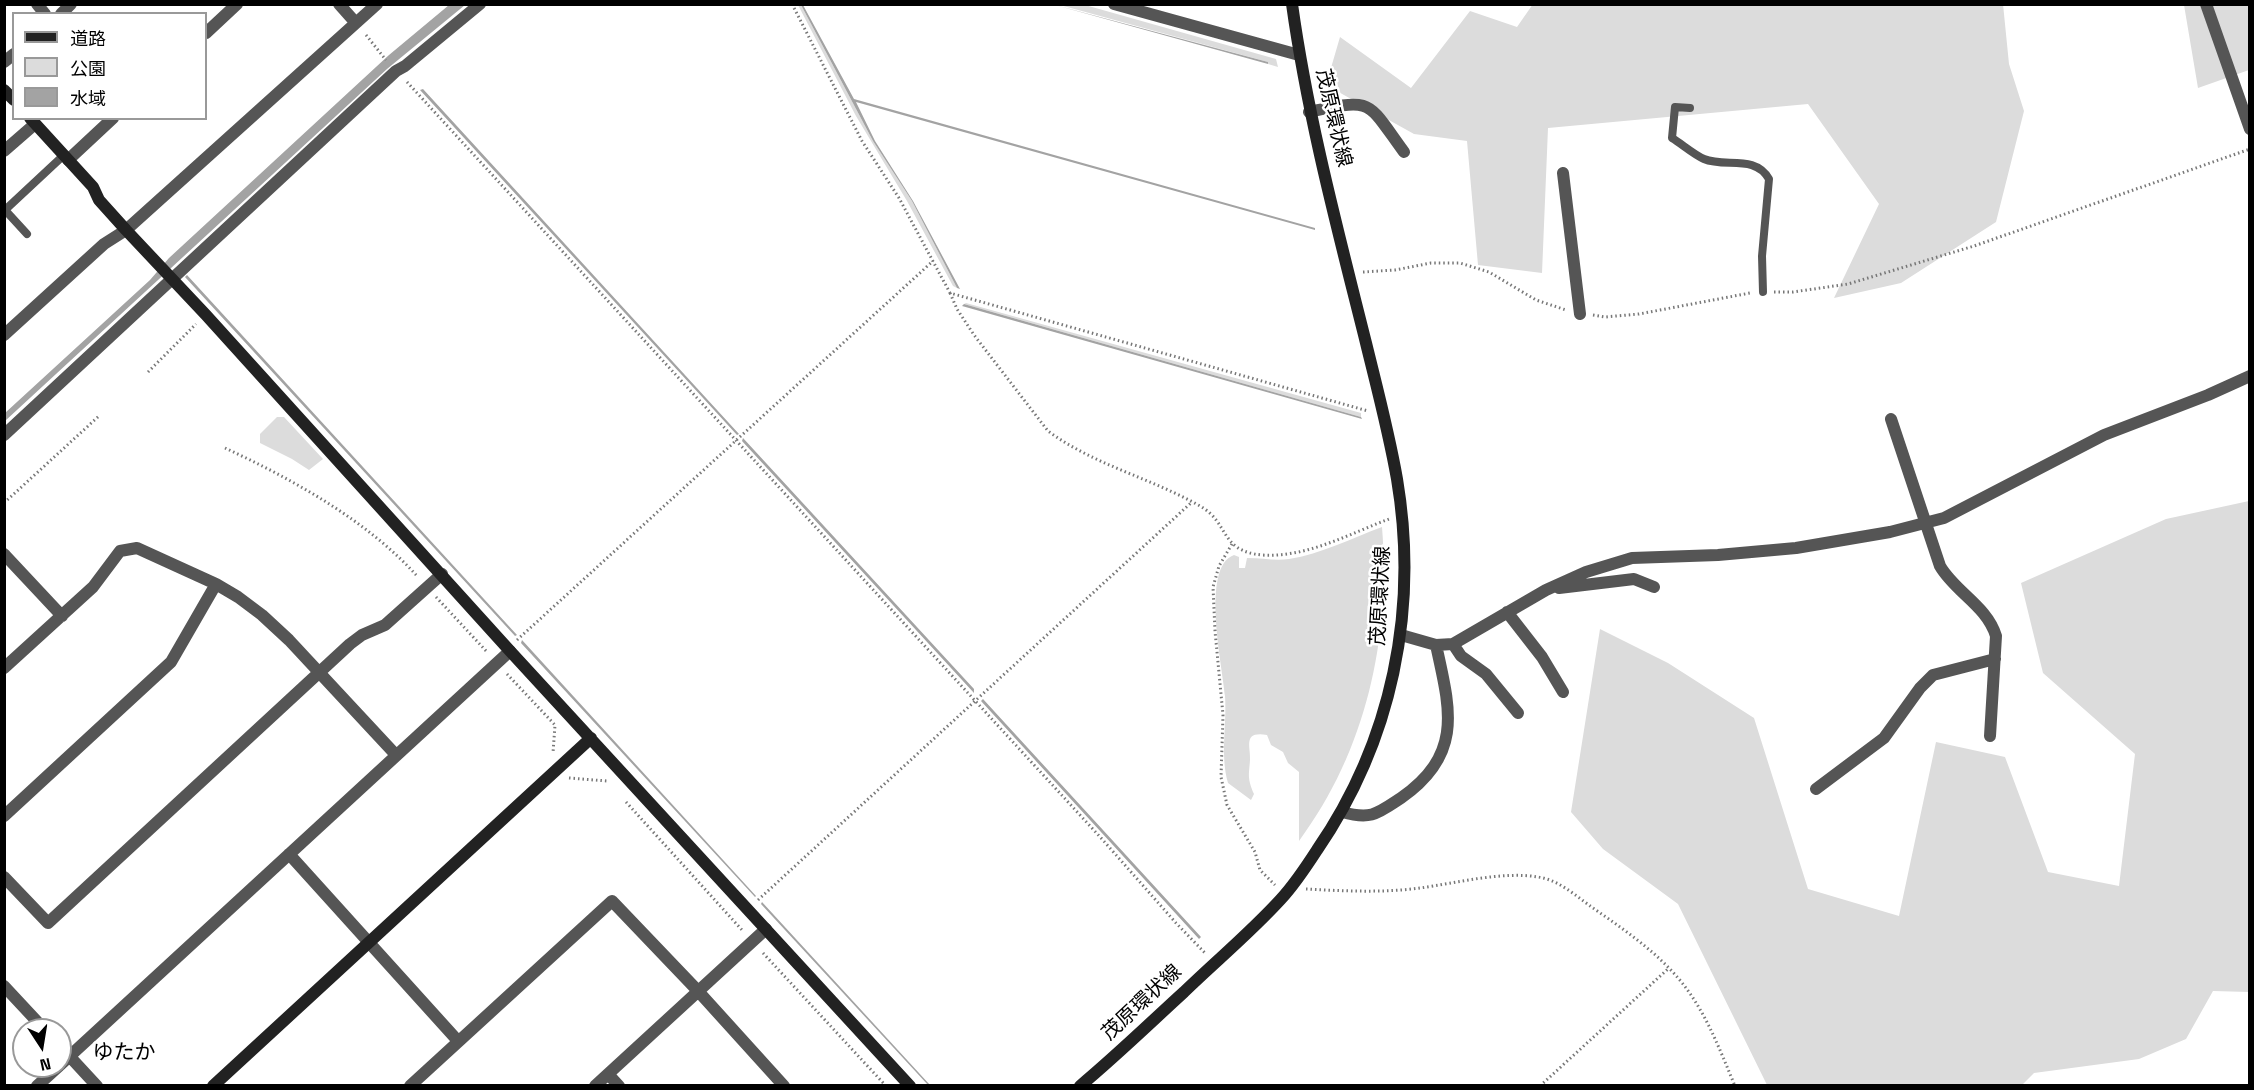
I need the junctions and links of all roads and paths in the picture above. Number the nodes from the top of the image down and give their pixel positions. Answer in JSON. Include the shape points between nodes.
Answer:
{"nodes":[{"id":1,"x":339,"y":4,"type":"edge"},
{"id":2,"x":377,"y":4,"type":"edge"},
{"id":3,"x":480,"y":4,"type":"edge"},
{"id":4,"x":792,"y":4,"type":"edge"},
{"id":5,"x":1114,"y":4,"type":"edge"},
{"id":6,"x":1292,"y":4,"type":"edge"},
{"id":7,"x":2206,"y":4,"type":"edge"},
{"id":8,"x":232,"y":6,"type":"edge"},
{"id":9,"x":355,"y":22,"type":"junction"},
{"id":10,"x":207,"y":32,"type":"edge"},
{"id":11,"x":1299,"y":55,"type":"junction"},
{"id":12,"x":396,"y":71,"type":"junction"},
{"id":13,"x":1690,"y":108,"type":"dead end"},
{"id":14,"x":1309,"y":112,"type":"junction"},
{"id":15,"x":111,"y":120,"type":"edge"},
{"id":16,"x":33,"y":121,"type":"edge"},
{"id":17,"x":2250,"y":129,"type":"edge"},
{"id":18,"x":2250,"y":149,"type":"edge"},
{"id":19,"x":4,"y":151,"type":"edge"},
{"id":20,"x":1404,"y":152,"type":"dead end"},
{"id":21,"x":66,"y":157,"type":"junction"},
{"id":22,"x":1563,"y":173,"type":"dead end"},
{"id":23,"x":126,"y":230,"type":"junction"},
{"id":24,"x":27,"y":234,"type":"dead end"},
{"id":25,"x":933,"y":261,"type":"junction"},
{"id":26,"x":1349,"y":273,"type":"junction"},
{"id":27,"x":171,"y":280,"type":"junction"},
{"id":28,"x":950,"y":292,"type":"junction"},
{"id":29,"x":1763,"y":292,"type":"junction"},
{"id":30,"x":1580,"y":314,"type":"junction"},
{"id":31,"x":206,"y":315,"type":"junction"},
{"id":32,"x":4,"y":334,"type":"edge"},
{"id":33,"x":148,"y":372,"type":"dead end"},
{"id":34,"x":2250,"y":376,"type":"edge"},
{"id":35,"x":99,"y":416,"type":"dead end"},
{"id":36,"x":1384,"y":419,"type":"junction"},
{"id":37,"x":1891,"y":419,"type":"dead end"},
{"id":38,"x":4,"y":435,"type":"edge"},
{"id":39,"x":736,"y":440,"type":"junction"},
{"id":40,"x":4,"y":502,"type":"edge"},
{"id":41,"x":1192,"y":502,"type":"junction"},
{"id":42,"x":1402,"y":514,"type":"junction"},
{"id":43,"x":1925,"y":523,"type":"junction"},
{"id":44,"x":1232,"y":544,"type":"junction"},
{"id":45,"x":4,"y":554,"type":"edge"},
{"id":46,"x":442,"y":574,"type":"junction"},
{"id":47,"x":216,"y":584,"type":"junction"},
{"id":48,"x":1654,"y":587,"type":"dead end"},
{"id":49,"x":1546,"y":590,"type":"junction"},
{"id":50,"x":1507,"y":612,"type":"junction"},
{"id":51,"x":62,"y":616,"type":"junction"},
{"id":52,"x":1401,"y":635,"type":"junction"},
{"id":53,"x":1453,"y":644,"type":"junction"},
{"id":54,"x":1436,"y":645,"type":"junction"},
{"id":55,"x":509,"y":650,"type":"junction"},
{"id":56,"x":1995,"y":659,"type":"junction"},
{"id":57,"x":4,"y":668,"type":"edge"},
{"id":58,"x":320,"y":674,"type":"junction"},
{"id":59,"x":1563,"y":692,"type":"dead end"},
{"id":60,"x":975,"y":700,"type":"junction"},
{"id":61,"x":1518,"y":713,"type":"dead end"},
{"id":62,"x":1990,"y":736,"type":"dead end"},
{"id":63,"x":591,"y":738,"type":"junction"},
{"id":64,"x":396,"y":755,"type":"junction"},
{"id":65,"x":1816,"y":789,"type":"dead end"},
{"id":66,"x":1342,"y":812,"type":"junction"},
{"id":67,"x":4,"y":816,"type":"edge"},
{"id":68,"x":289,"y":854,"type":"junction"},
{"id":69,"x":4,"y":877,"type":"edge"},
{"id":70,"x":1287,"y":891,"type":"junction"},
{"id":71,"x":748,"y":910,"type":"junction"},
{"id":72,"x":766,"y":929,"type":"junction"},
{"id":73,"x":369,"y":943,"type":"junction"},
{"id":74,"x":1215,"y":963,"type":"junction"},
{"id":75,"x":1669,"y":968,"type":"junction"},
{"id":76,"x":4,"y":986,"type":"edge"},
{"id":77,"x":698,"y":991,"type":"junction"},
{"id":78,"x":34,"y":1018,"type":"edge"},
{"id":79,"x":458,"y":1041,"type":"junction"},
{"id":80,"x":72,"y":1054,"type":"edge"},
{"id":81,"x":72,"y":1068,"type":"edge"},
{"id":82,"x":608,"y":1074,"type":"junction"},
{"id":83,"x":97,"y":1086,"type":"edge"},
{"id":84,"x":213,"y":1086,"type":"edge"},
{"id":85,"x":410,"y":1086,"type":"edge"},
{"id":86,"x":596,"y":1086,"type":"edge"},
{"id":87,"x":619,"y":1086,"type":"edge"},
{"id":88,"x":784,"y":1086,"type":"edge"},
{"id":89,"x":910,"y":1086,"type":"edge"},
{"id":90,"x":1080,"y":1086,"type":"edge"},
{"id":91,"x":1540,"y":1086,"type":"edge"},
{"id":92,"x":1735,"y":1086,"type":"edge"}],
"edges":[{"from":1,"to":9,"type":"street"},
{"from":2,"to":9,"type":"street"},
{"from":3,"to":12,"type":"street"},
{"from":4,"to":25,"type":"path","via":[[862,141]]},
{"from":5,"to":11,"type":"street"},
{"from":6,"to":11,"type":"street","name":"茂原環状線"},
{"from":7,"to":17,"type":"street"},
{"from":8,"to":10,"type":"street"},
{"from":9,"to":12,"type":"path"},
{"from":9,"to":23,"type":"street"},
{"from":11,"to":14,"type":"street","name":"茂原環状線"},
{"from":12,"to":27,"type":"street"},
{"from":12,"to":39,"type":"path"},
{"from":13,"to":29,"type":"lane","via":[[1675,106],[1672,138],[1705,159],[1752,165],[1764,170],[1769,178]]},
{"from":14,"to":20,"type":"street","via":[[1344,104],[1360,103],[1372,108]]},
{"from":14,"to":26,"type":"street","name":"茂原環状線"},
{"from":15,"to":21,"type":"street"},
{"from":16,"to":19,"type":"street"},
{"from":16,"to":21,"type":"street"},
{"from":18,"to":29,"type":"path","via":[[1974,246],[1848,284]]},
{"from":21,"to":23,"type":"street"},
{"from":21,"to":24,"type":"lane","via":[[5,210]]},
{"from":22,"to":30,"type":"street"},
{"from":23,"to":27,"type":"street"},
{"from":23,"to":32,"type":"street","via":[[104,244]]},
{"from":25,"to":28,"type":"path"},
{"from":25,"to":39,"type":"path"},
{"from":26,"to":30,"type":"path","via":[[1460,263],[1489,272],[1536,300]]},
{"from":26,"to":36,"type":"street","name":"茂原環状線"},
{"from":27,"to":31,"type":"street"},
{"from":27,"to":38,"type":"street"},
{"from":28,"to":36,"type":"path","via":[[1365,409]]},
{"from":28,"to":41,"type":"path","via":[[974,335],[1048,431],[1062,442]]},
{"from":29,"to":30,"type":"path","via":[[1639,314]]},
{"from":31,"to":33,"type":"path"},
{"from":31,"to":46,"type":"street"},
{"from":34,"to":43,"type":"street","via":[[2104,435],[1944,518]]},
{"from":35,"to":40,"type":"path"},
{"from":36,"to":42,"type":"street","name":"茂原環状線"},
{"from":37,"to":43,"type":"street"},
{"from":39,"to":55,"type":"path"},
{"from":39,"to":60,"type":"path"},
{"from":41,"to":44,"type":"path","via":[[1217,521]]},
{"from":41,"to":60,"type":"path"},
{"from":42,"to":44,"type":"path","via":[[1287,554],[1245,552]]},
{"from":42,"to":52,"type":"street","name":"茂原環状線","via":[[1405,574]]},
{"from":43,"to":49,"type":"street","via":[[1796,548],[1632,558]]},
{"from":43,"to":56,"type":"street","via":[[1946,577],[1992,623]]},
{"from":44,"to":70,"type":"path","via":[[1213,587],[1223,715],[1221,777],[1227,805],[1248,837],[1260,870]]},
{"from":45,"to":51,"type":"street"},
{"from":46,"to":55,"type":"street"},
{"from":46,"to":58,"type":"street","via":[[385,625],[350,644]]},
{"from":47,"to":51,"type":"street","via":[[164,559],[128,548],[120,551],[93,587]]},
{"from":47,"to":58,"type":"street","via":[[262,615]]},
{"from":47,"to":67,"type":"street","via":[[171,662]]},
{"from":48,"to":49,"type":"street","via":[[1634,579]]},
{"from":49,"to":50,"type":"street"},
{"from":50,"to":53,"type":"street"},
{"from":50,"to":59,"type":"street"},
{"from":51,"to":57,"type":"street"},
{"from":52,"to":54,"type":"street"},
{"from":52,"to":66,"type":"street","name":"茂原環状線","via":[[1379,727]]},
{"from":53,"to":54,"type":"street"},
{"from":53,"to":61,"type":"street","via":[[1461,656],[1486,674]]},
{"from":54,"to":66,"type":"street","via":[[1449,716],[1445,746],[1437,763],[1416,786],[1376,815],[1359,817]]},
{"from":55,"to":63,"type":"street"},
{"from":55,"to":64,"type":"street"},
{"from":56,"to":62,"type":"street"},
{"from":56,"to":65,"type":"street","via":[[1933,675],[1884,738]]},
{"from":58,"to":64,"type":"street"},
{"from":58,"to":69,"type":"street","via":[[48,923]]},
{"from":60,"to":71,"type":"path"},
{"from":60,"to":74,"type":"path"},
{"from":63,"to":71,"type":"street"},
{"from":63,"to":73,"type":"street"},
{"from":64,"to":68,"type":"street"},
{"from":66,"to":70,"type":"street","name":"茂原環状線"},
{"from":68,"to":73,"type":"street"},
{"from":68,"to":80,"type":"street"},
{"from":70,"to":74,"type":"street","name":"茂原環状線"},
{"from":70,"to":75,"type":"path","via":[[1399,889],[1537,876],[1562,886]]},
{"from":71,"to":72,"type":"street"},
{"from":72,"to":77,"type":"street"},
{"from":72,"to":89,"type":"street"},
{"from":73,"to":79,"type":"street"},
{"from":73,"to":84,"type":"street"},
{"from":74,"to":90,"type":"street","name":"茂原環状線"},
{"from":75,"to":91,"type":"path"},
{"from":75,"to":92,"type":"path","via":[[1706,1019]]},
{"from":76,"to":78,"type":"street"},
{"from":77,"to":79,"type":"street","via":[[612,901]]},
{"from":77,"to":82,"type":"street"},
{"from":77,"to":88,"type":"street"},
{"from":79,"to":85,"type":"street"},
{"from":81,"to":83,"type":"street"},
{"from":82,"to":86,"type":"street"},
{"from":82,"to":87,"type":"street"}]}
